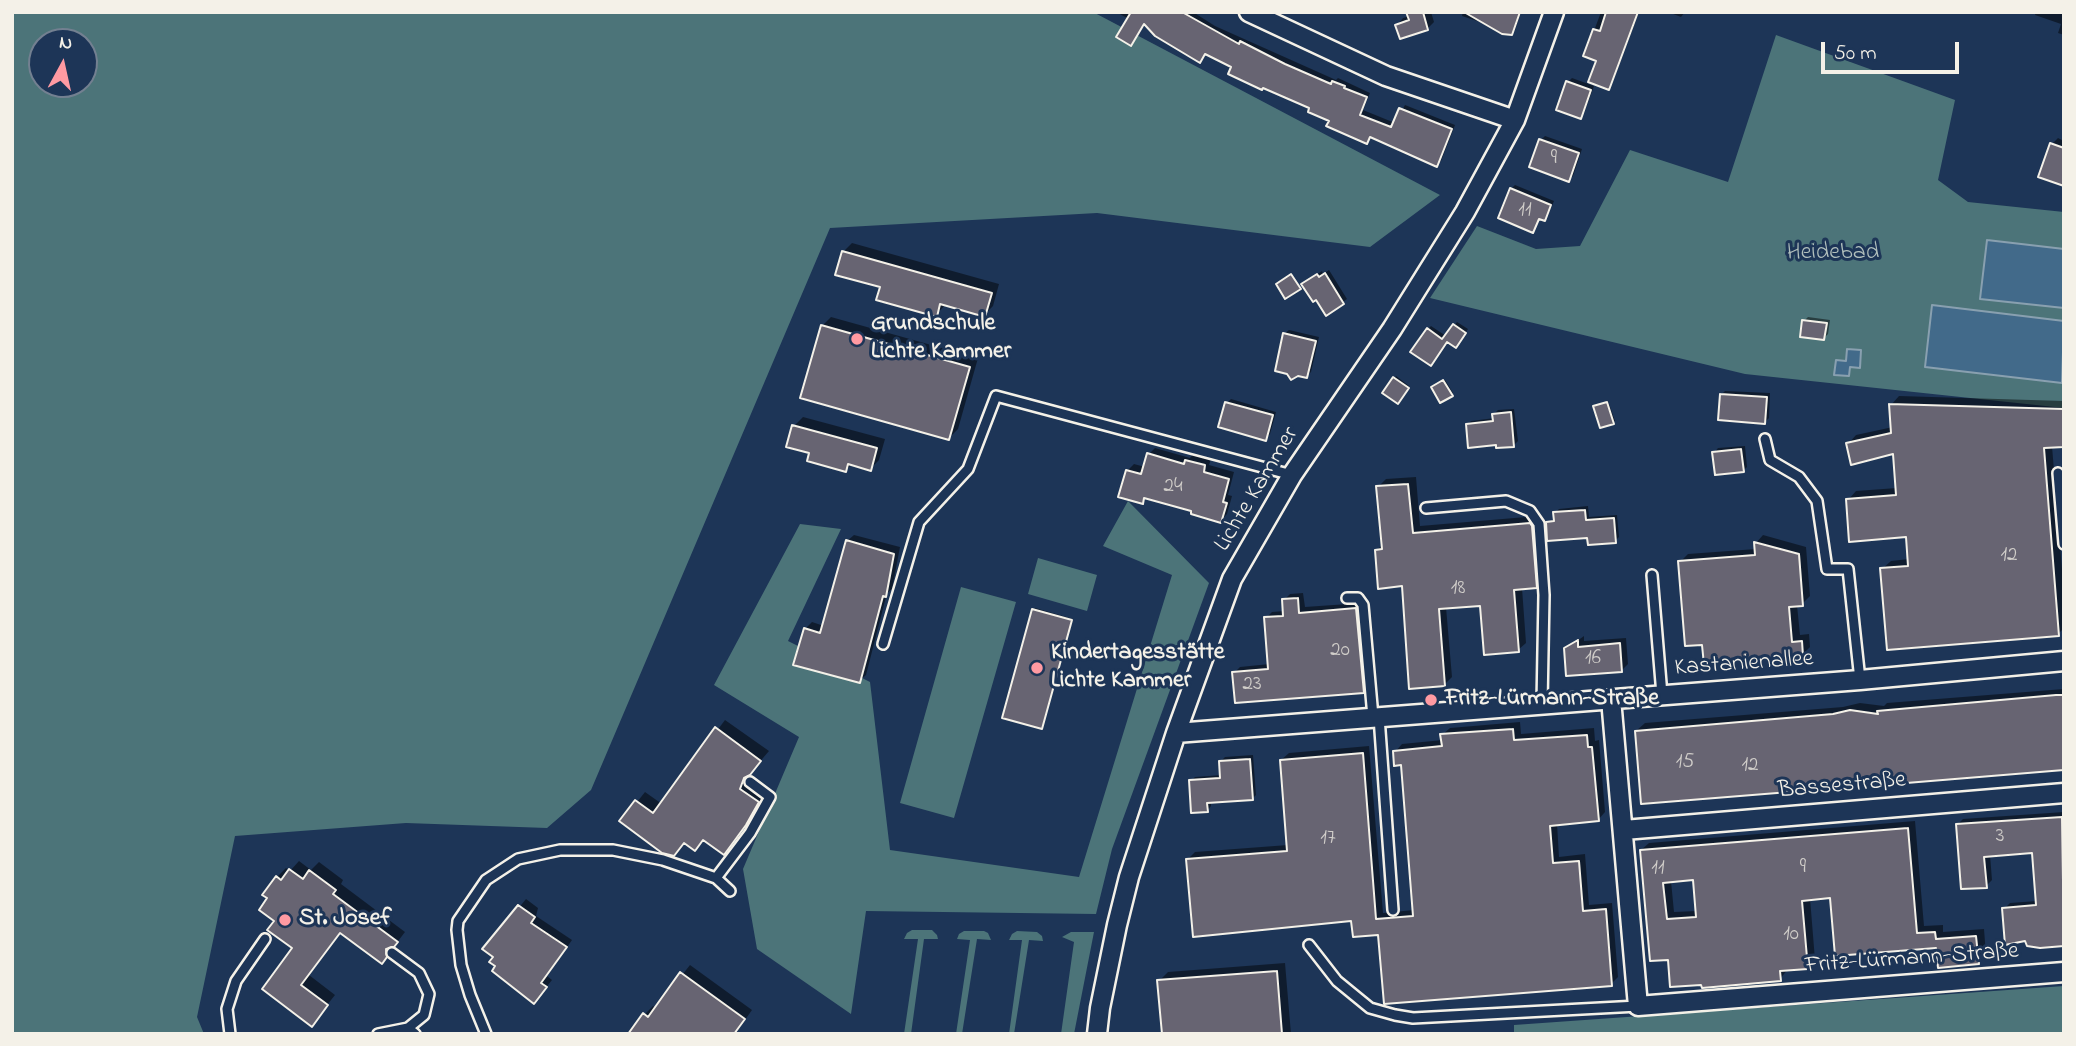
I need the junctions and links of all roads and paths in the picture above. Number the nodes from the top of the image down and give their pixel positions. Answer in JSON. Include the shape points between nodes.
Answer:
{"nodes":[{"id":1,"x":1249,"y":12,"type":"edge"},
{"id":2,"x":1554,"y":12,"type":"edge"},
{"id":3,"x":1515,"y":120,"type":"junction"},
{"id":4,"x":1765,"y":439,"type":"dead end"},
{"id":5,"x":2058,"y":473,"type":"dead end"},
{"id":6,"x":1292,"y":475,"type":"junction"},
{"id":7,"x":1426,"y":508,"type":"dead end"},
{"id":8,"x":2064,"y":544,"type":"edge"},
{"id":9,"x":1652,"y":575,"type":"dead end"},
{"id":10,"x":1347,"y":598,"type":"dead end"},
{"id":11,"x":883,"y":644,"type":"dead end"},
{"id":12,"x":2064,"y":661,"type":"edge"},
{"id":13,"x":1860,"y":680,"type":"junction"},
{"id":14,"x":1662,"y":695,"type":"junction"},
{"id":15,"x":1611,"y":699,"type":"junction"},
{"id":16,"x":1542,"y":704,"type":"junction"},
{"id":17,"x":1376,"y":717,"type":"junction"},
{"id":18,"x":1176,"y":733,"type":"junction"},
{"id":19,"x":750,"y":782,"type":"dead end"},
{"id":20,"x":2064,"y":793,"type":"edge"},
{"id":21,"x":1624,"y":830,"type":"junction"},
{"id":22,"x":716,"y":878,"type":"junction"},
{"id":23,"x":730,"y":891,"type":"dead end"},
{"id":24,"x":1393,"y":910,"type":"dead end"},
{"id":25,"x":265,"y":939,"type":"dead end"},
{"id":26,"x":1309,"y":945,"type":"dead end"},
{"id":27,"x":392,"y":953,"type":"dead end"},
{"id":28,"x":2064,"y":972,"type":"edge"},
{"id":29,"x":1638,"y":1006,"type":"junction"},
{"id":30,"x":412,"y":1031,"type":"edge"},
{"id":31,"x":230,"y":1034,"type":"edge"},
{"id":32,"x":378,"y":1034,"type":"edge"},
{"id":33,"x":486,"y":1034,"type":"edge"},
{"id":34,"x":1097,"y":1034,"type":"edge"}],
"edges":[{"from":1,"to":3,"type":"street","via":[[1386,76]]},
{"from":2,"to":3,"type":"street","name":"Lichte Kammer"},
{"from":3,"to":6,"type":"street","name":"Lichte Kammer","via":[[1465,212],[1392,329]]},
{"from":4,"to":13,"type":"lane","via":[[1770,460],[1799,477],[1817,501],[1827,569],[1848,569]]},
{"from":5,"to":8,"type":"lane"},
{"from":6,"to":11,"type":"lane","via":[[996,396],[968,469],[919,522]]},
{"from":6,"to":18,"type":"street","name":"Lichte Kammer","via":[[1232,579]]},
{"from":7,"to":16,"type":"lane","via":[[1506,501],[1530,511],[1539,524],[1544,594]]},
{"from":9,"to":14,"type":"lane"},
{"from":10,"to":17,"type":"lane","via":[[1358,598],[1363,605]]},
{"from":12,"to":13,"type":"street","name":"Kastanienallee"},
{"from":13,"to":14,"type":"street","name":"Kastanienallee"},
{"from":14,"to":15,"type":"street","name":"Kastanienallee"},
{"from":15,"to":16,"type":"street","name":"Kastanienallee"},
{"from":15,"to":21,"type":"street"},
{"from":16,"to":17,"type":"street","name":"Kastanienallee"},
{"from":17,"to":18,"type":"street","name":"Kastanienallee"},
{"from":17,"to":24,"type":"lane"},
{"from":18,"to":34,"type":"street","name":"Lichte Kammer","via":[[1129,877]]},
{"from":19,"to":22,"type":"lane","via":[[770,797]]},
{"from":20,"to":21,"type":"street","name":"Bassestraße"},
{"from":21,"to":29,"type":"street"},
{"from":22,"to":23,"type":"lane"},
{"from":22,"to":33,"type":"lane","via":[[663,860],[613,850],[574,849],[518,859],[486,880],[458,921],[457,930],[461,965]]},
{"from":25,"to":31,"type":"lane","via":[[236,981],[227,1009]]},
{"from":26,"to":29,"type":"lane","name":"Fritz-Lürmann-Straße","via":[[1337,981],[1370,1008],[1413,1018]]},
{"from":27,"to":30,"type":"lane","via":[[419,973],[429,994],[424,1014]]},
{"from":28,"to":29,"type":"street","name":"Fritz-Lürmann-Straße"},
{"from":30,"to":32,"type":"lane"}]}
